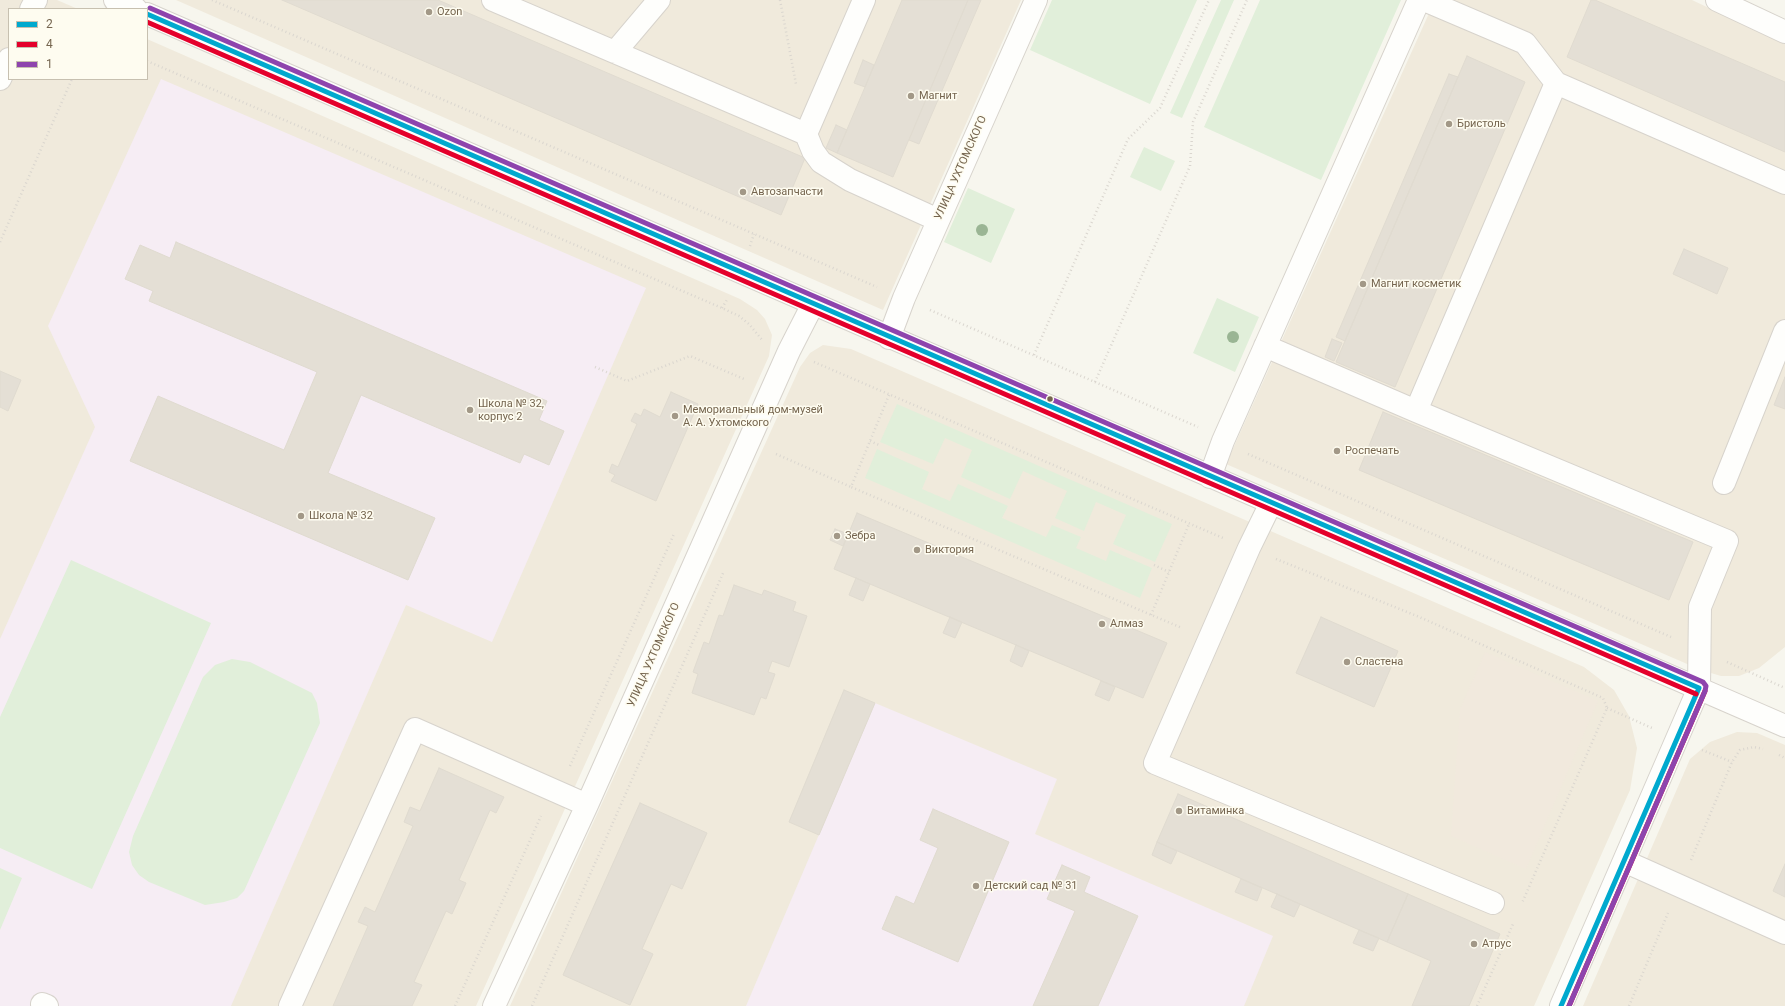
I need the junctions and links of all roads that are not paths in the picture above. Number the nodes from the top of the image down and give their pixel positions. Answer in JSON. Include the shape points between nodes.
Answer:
{"nodes":[{"id":1,"x":115,"y":0,"type":"edge"},
{"id":2,"x":493,"y":0,"type":"edge"},
{"id":3,"x":659,"y":0,"type":"edge"},
{"id":4,"x":864,"y":0,"type":"edge"},
{"id":5,"x":1036,"y":0,"type":"edge"},
{"id":6,"x":1419,"y":0,"type":"edge"},
{"id":7,"x":1424,"y":0,"type":"edge"},
{"id":8,"x":1716,"y":0,"type":"edge"},
{"id":9,"x":134,"y":8,"type":"edge"},
{"id":10,"x":148,"y":14,"type":"edge"},
{"id":11,"x":1785,"y":32,"type":"edge"},
{"id":12,"x":615,"y":52,"type":"junction"},
{"id":13,"x":8,"y":61,"type":"edge"},
{"id":14,"x":0,"y":80,"type":"edge"},
{"id":15,"x":1556,"y":83,"type":"junction"},
{"id":16,"x":806,"y":134,"type":"junction"},
{"id":17,"x":1785,"y":183,"type":"edge"},
{"id":18,"x":938,"y":220,"type":"junction"},
{"id":19,"x":813,"y":304,"type":"junction"},
{"id":20,"x":1785,"y":331,"type":"edge"},
{"id":21,"x":889,"y":338,"type":"junction"},
{"id":22,"x":1265,"y":346,"type":"junction"},
{"id":23,"x":1416,"y":411,"type":"junction"},
{"id":24,"x":1210,"y":477,"type":"junction"},
{"id":25,"x":1724,"y":483,"type":"dead end"},
{"id":26,"x":1271,"y":503,"type":"junction"},
{"id":27,"x":1699,"y":688,"type":"junction"},
{"id":28,"x":1785,"y":726,"type":"edge"},
{"id":29,"x":587,"y":805,"type":"junction"},
{"id":30,"x":1624,"y":861,"type":"junction"},
{"id":31,"x":1493,"y":903,"type":"dead end"},
{"id":32,"x":1785,"y":933,"type":"edge"},
{"id":33,"x":290,"y":1006,"type":"edge"},
{"id":34,"x":494,"y":1006,"type":"edge"},
{"id":35,"x":1560,"y":1006,"type":"edge"}],
"edges":[{"from":1,"to":9,"type":"street"},
{"from":2,"to":12,"type":"street"},
{"from":3,"to":12,"type":"street"},
{"from":4,"to":16,"type":"street"},
{"from":5,"to":18,"type":"street","name":"УЛИЦА УХТОМСКОГО"},
{"from":6,"to":22,"type":"street"},
{"from":7,"to":15,"type":"street","via":[[1525,43]]},
{"from":8,"to":11,"type":"street"},
{"from":10,"to":19,"type":"street"},
{"from":12,"to":16,"type":"street"},
{"from":13,"to":14,"type":"street"},
{"from":15,"to":17,"type":"street"},
{"from":15,"to":23,"type":"street"},
{"from":16,"to":18,"type":"street","via":[[821,162],[850,180]]},
{"from":18,"to":21,"type":"street","name":"УЛИЦА УХТОМСКОГО"},
{"from":19,"to":21,"type":"street"},
{"from":19,"to":29,"type":"street","name":"УЛИЦА УХТОМСКОГО","via":[[788,351]]},
{"from":20,"to":25,"type":"street"},
{"from":21,"to":24,"type":"street"},
{"from":22,"to":23,"type":"street"},
{"from":22,"to":24,"type":"street"},
{"from":23,"to":27,"type":"street","via":[[1727,540],[1700,607]]},
{"from":24,"to":26,"type":"street"},
{"from":26,"to":27,"type":"street"},
{"from":26,"to":31,"type":"street","via":[[1248,548],[1155,763]]},
{"from":27,"to":28,"type":"street"},
{"from":27,"to":30,"type":"street"},
{"from":29,"to":33,"type":"street","via":[[415,728]]},
{"from":29,"to":34,"type":"street","name":"УЛИЦА УХТОМСКОГО"},
{"from":30,"to":32,"type":"street"},
{"from":30,"to":35,"type":"street"}]}
